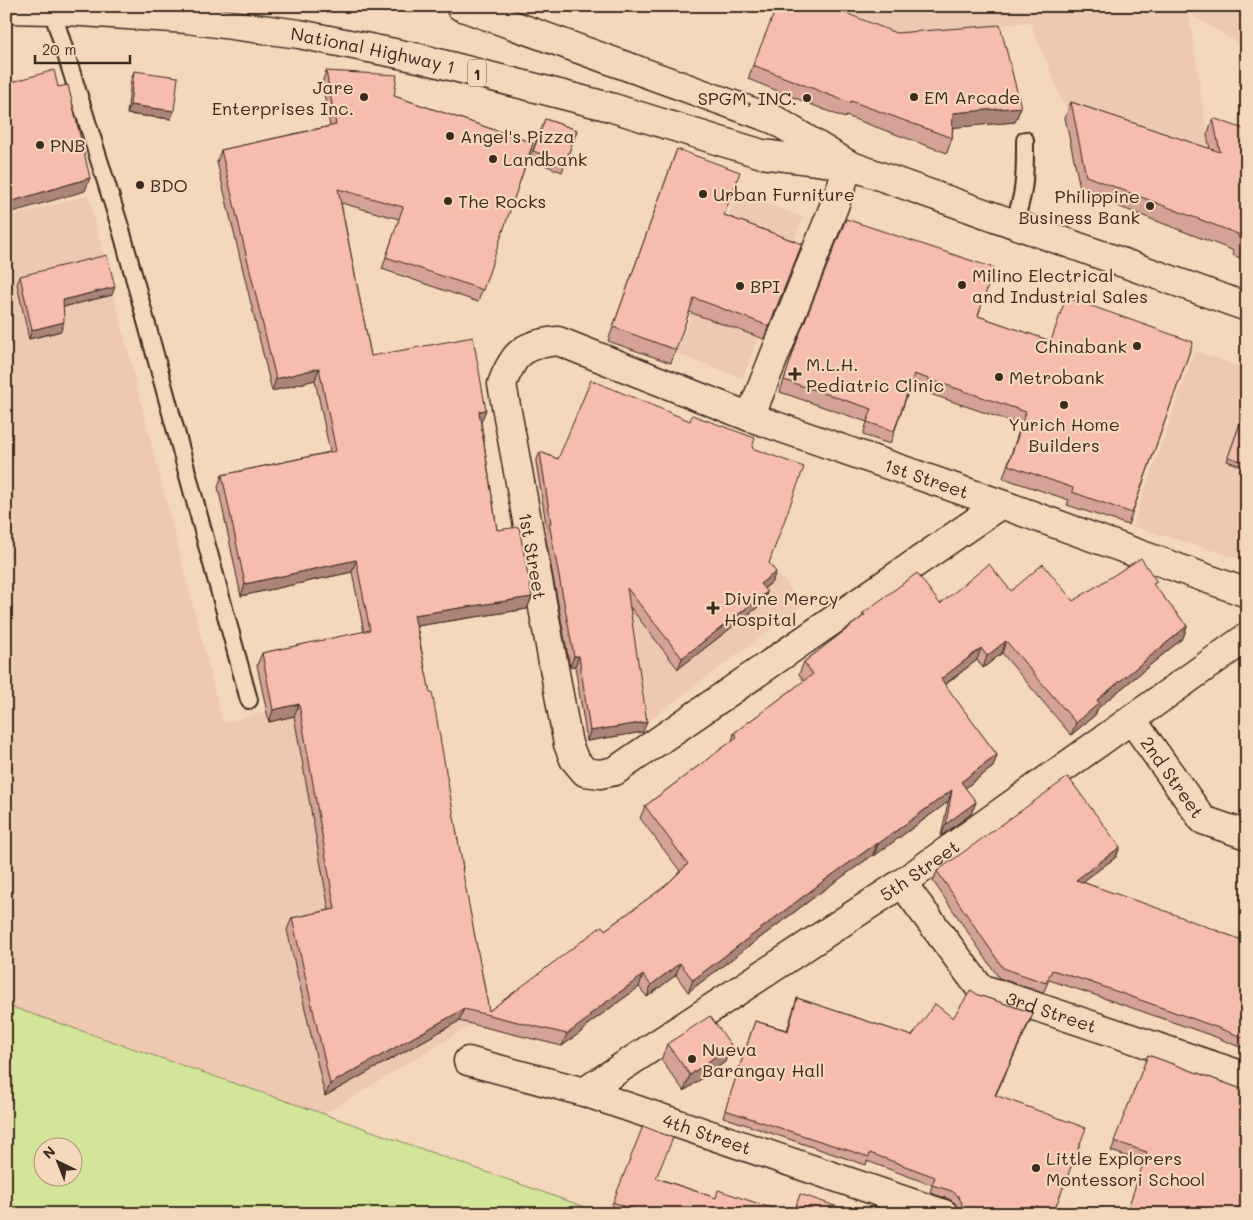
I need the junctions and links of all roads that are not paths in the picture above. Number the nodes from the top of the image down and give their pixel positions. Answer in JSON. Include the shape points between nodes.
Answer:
{"nodes":[{"id":1,"x":460,"y":6,"type":"edge"},
{"id":2,"x":6,"y":9,"type":"edge"},
{"id":3,"x":52,"y":10,"type":"junction"},
{"id":4,"x":490,"y":12,"type":"edge"},
{"id":5,"x":1025,"y":140,"type":"dead end"},
{"id":6,"x":849,"y":165,"type":"junction"},
{"id":7,"x":1013,"y":223,"type":"junction"},
{"id":8,"x":1247,"y":307,"type":"edge"},
{"id":9,"x":750,"y":417,"type":"junction"},
{"id":10,"x":1001,"y":504,"type":"junction"},
{"id":11,"x":1247,"y":594,"type":"edge"},
{"id":12,"x":1247,"y":637,"type":"edge"},
{"id":13,"x":249,"y":700,"type":"dead end"},
{"id":14,"x":1132,"y":720,"type":"junction"},
{"id":15,"x":1247,"y":835,"type":"edge"},
{"id":16,"x":902,"y":883,"type":"junction"},
{"id":17,"x":468,"y":1061,"type":"dead end"},
{"id":18,"x":1247,"y":1077,"type":"edge"},
{"id":19,"x":584,"y":1092,"type":"junction"},
{"id":20,"x":944,"y":1214,"type":"edge"}],
"edges":[{"from":1,"to":4,"type":"main road","name":"National Highway 1","number":"1"},
{"from":2,"to":3,"type":"main road","name":"National Highway 1","number":"1"},
{"from":3,"to":6,"type":"main road","name":"National Highway 1","number":"1","via":[[187,19],[299,34],[419,58],[610,107],[762,154]]},
{"from":3,"to":13,"type":"lane","via":[[122,233]]},
{"from":4,"to":6,"type":"main road","name":"National Highway 1","number":"1","via":[[775,120]]},
{"from":5,"to":7,"type":"lane","via":[[1025,186]]},
{"from":6,"to":7,"type":"main road","name":"National Highway 1","number":"1"},
{"from":6,"to":9,"type":"main road"},
{"from":7,"to":8,"type":"main road","name":"National Highway 1","number":"1"},
{"from":9,"to":10,"type":"main road","name":"1st Street"},
{"from":9,"to":10,"type":"main road","name":"1st Street","via":[[558,341],[540,342],[523,350],[509,365],[502,384],[568,744],[574,759],[585,772],[615,771]]},
{"from":10,"to":11,"type":"main road","name":"1st Street"},
{"from":12,"to":14,"type":"main road","name":"5th Street"},
{"from":14,"to":15,"type":"main road","name":"2nd Street","via":[[1203,820]]},
{"from":14,"to":16,"type":"main road","name":"5th Street"},
{"from":16,"to":18,"type":"main road","name":"3rd Street","via":[[980,988]]},
{"from":16,"to":19,"type":"main road","name":"5th Street"},
{"from":17,"to":19,"type":"main road","name":"4th Street"},
{"from":19,"to":20,"type":"main road","name":"4th Street"}]}
